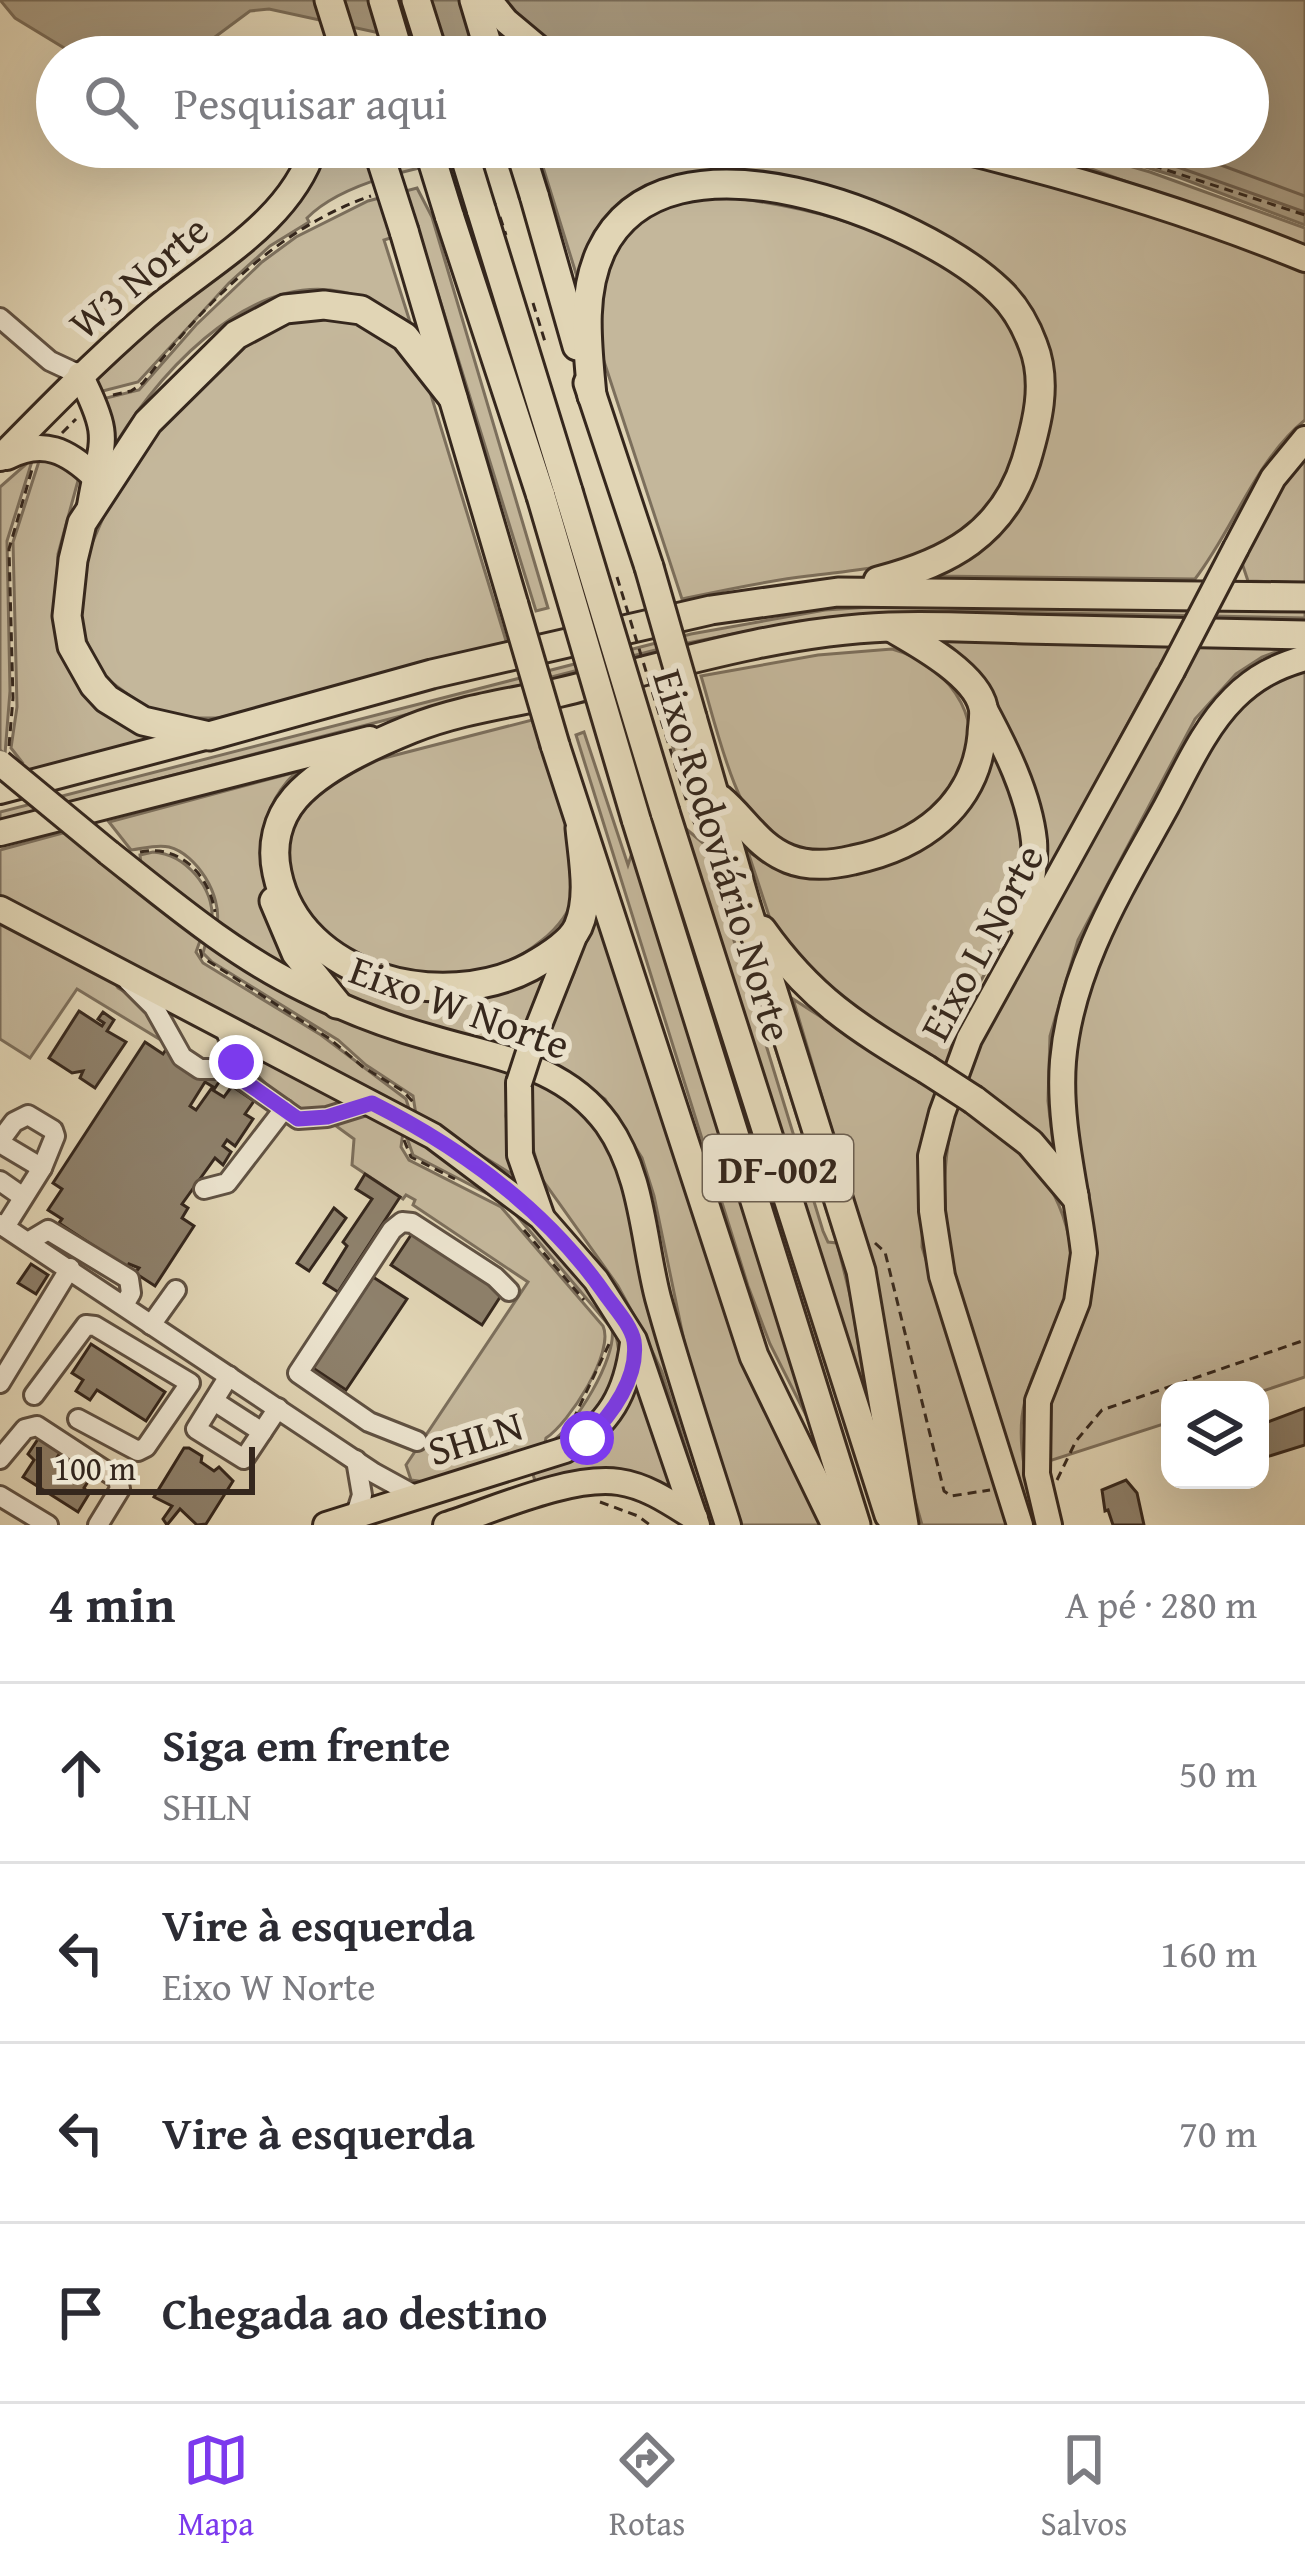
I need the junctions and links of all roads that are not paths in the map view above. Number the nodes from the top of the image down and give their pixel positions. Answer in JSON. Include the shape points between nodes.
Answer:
{"nodes":[{"id":1,"x":382,"y":0,"type":"edge"},
{"id":2,"x":416,"y":0,"type":"edge"},
{"id":3,"x":474,"y":0,"type":"edge"},
{"id":4,"x":489,"y":0,"type":"edge"},
{"id":5,"x":331,"y":6,"type":"edge"},
{"id":6,"x":332,"y":36,"type":"edge"},
{"id":7,"x":340,"y":36,"type":"edge"},
{"id":8,"x":393,"y":36,"type":"edge"},
{"id":9,"x":427,"y":36,"type":"edge"},
{"id":10,"x":485,"y":36,"type":"edge"},
{"id":11,"x":524,"y":36,"type":"edge"},
{"id":12,"x":303,"y":168,"type":"edge"},
{"id":13,"x":384,"y":168,"type":"edge"},
{"id":14,"x":434,"y":168,"type":"edge"},
{"id":15,"x":468,"y":168,"type":"edge"},
{"id":16,"x":526,"y":168,"type":"edge"},
{"id":17,"x":1025,"y":168,"type":"edge"},
{"id":18,"x":1305,"y":259,"type":"edge"},
{"id":19,"x":0,"y":317,"type":"edge"},
{"id":20,"x":50,"y":361,"type":"junction"},
{"id":21,"x":80,"y":375,"type":"junction"},
{"id":22,"x":62,"y":394,"type":"junction"},
{"id":23,"x":592,"y":396,"type":"junction"},
{"id":24,"x":453,"y":398,"type":"junction"},
{"id":25,"x":1305,"y":440,"type":"edge"},
{"id":26,"x":0,"y":460,"type":"edge"},
{"id":27,"x":94,"y":478,"type":"junction"},
{"id":28,"x":554,"y":493,"type":"junction"},
{"id":29,"x":90,"y":506,"type":"junction"},
{"id":30,"x":838,"y":592,"type":"junction"},
{"id":31,"x":1305,"y":597,"type":"edge"},
{"id":32,"x":889,"y":626,"type":"junction"},
{"id":33,"x":1305,"y":634,"type":"edge"},
{"id":34,"x":1305,"y":658,"type":"edge"},
{"id":35,"x":983,"y":706,"type":"junction"},
{"id":36,"x":414,"y":727,"type":"junction"},
{"id":37,"x":209,"y":736,"type":"junction"},
{"id":38,"x":0,"y":763,"type":"edge"},
{"id":39,"x":0,"y":791,"type":"edge"},
{"id":40,"x":717,"y":796,"type":"junction"},
{"id":41,"x":580,"y":828,"type":"junction"},
{"id":42,"x":0,"y":833,"type":"edge"},
{"id":43,"x":274,"y":860,"type":"junction"},
{"id":44,"x":746,"y":905,"type":"junction"},
{"id":45,"x":0,"y":908,"type":"edge"},
{"id":46,"x":576,"y":931,"type":"junction"},
{"id":47,"x":1021,"y":944,"type":"junction"},
{"id":48,"x":116,"y":969,"type":"junction"},
{"id":49,"x":337,"y":1004,"type":"junction"},
{"id":50,"x":224,"y":1026,"type":"junction"},
{"id":51,"x":238,"y":1069,"type":"junction"},
{"id":52,"x":372,"y":1103,"type":"junction"},
{"id":53,"x":0,"y":1105,"type":"edge"},
{"id":54,"x":284,"y":1109,"type":"junction"},
{"id":55,"x":21,"y":1117,"type":"junction"},
{"id":56,"x":0,"y":1142,"type":"edge"},
{"id":57,"x":42,"y":1168,"type":"junction"},
{"id":58,"x":0,"y":1181,"type":"edge"},
{"id":59,"x":205,"y":1189,"type":"dead end"},
{"id":60,"x":1074,"y":1195,"type":"junction"},
{"id":61,"x":22,"y":1197,"type":"junction"},
{"id":62,"x":542,"y":1217,"type":"junction"},
{"id":63,"x":2,"y":1226,"type":"edge"},
{"id":64,"x":28,"y":1242,"type":"junction"},
{"id":65,"x":70,"y":1268,"type":"junction"},
{"id":66,"x":176,"y":1290,"type":"dead end"},
{"id":67,"x":509,"y":1291,"type":"dead end"},
{"id":68,"x":124,"y":1305,"type":"junction"},
{"id":69,"x":151,"y":1324,"type":"junction"},
{"id":70,"x":622,"y":1337,"type":"junction"},
{"id":71,"x":207,"y":1361,"type":"junction"},
{"id":72,"x":229,"y":1376,"type":"junction"},
{"id":73,"x":0,"y":1383,"type":"edge"},
{"id":74,"x":190,"y":1383,"type":"junction"},
{"id":75,"x":34,"y":1395,"type":"dead end"},
{"id":76,"x":214,"y":1401,"type":"junction"},
{"id":77,"x":278,"y":1408,"type":"junction"},
{"id":78,"x":78,"y":1419,"type":"dead end"},
{"id":79,"x":386,"y":1430,"type":"junction"},
{"id":80,"x":262,"y":1432,"type":"junction"},
{"id":81,"x":417,"y":1442,"type":"dead end"},
{"id":82,"x":0,"y":1459,"type":"edge"},
{"id":83,"x":360,"y":1463,"type":"junction"},
{"id":84,"x":518,"y":1466,"type":"junction"},
{"id":85,"x":0,"y":1496,"type":"edge"},
{"id":86,"x":416,"y":1496,"type":"junction"},
{"id":87,"x":525,"y":1500,"type":"junction"},
{"id":88,"x":356,"y":1514,"type":"junction"},
{"id":89,"x":696,"y":1521,"type":"edge"},
{"id":90,"x":47,"y":1525,"type":"edge"},
{"id":91,"x":98,"y":1525,"type":"edge"},
{"id":92,"x":326,"y":1525,"type":"edge"},
{"id":93,"x":446,"y":1525,"type":"edge"},
{"id":94,"x":728,"y":1525,"type":"edge"},
{"id":95,"x":836,"y":1525,"type":"edge"},
{"id":96,"x":856,"y":1525,"type":"edge"},
{"id":97,"x":892,"y":1525,"type":"edge"},
{"id":98,"x":904,"y":1525,"type":"edge"},
{"id":99,"x":1020,"y":1525,"type":"edge"},
{"id":100,"x":1049,"y":1525,"type":"edge"}],
"edges":[{"from":1,"to":8,"type":"highway"},
{"from":2,"to":9,"type":"highway"},
{"from":3,"to":10,"type":"highway"},
{"from":4,"to":11,"type":"main road"},
{"from":5,"to":6,"type":"main road"},
{"from":5,"to":7,"type":"highway"},
{"from":12,"to":21,"type":"main road","name":"W3 Norte","via":[[256,230]]},
{"from":13,"to":24,"type":"highway","bridge":true},
{"from":14,"to":28,"type":"highway","name":"Eixo Rodoviário Norte","number":"DF-002","bridge":true},
{"from":15,"to":28,"type":"highway","name":"Eixo Rodoviário Norte","number":"DF-002","bridge":true},
{"from":16,"to":23,"type":"highway","bridge":true},
{"from":17,"to":18,"type":"main road"},
{"from":19,"to":20,"type":"street"},
{"from":20,"to":21,"type":"street"},
{"from":20,"to":22,"type":"street"},
{"from":21,"to":22,"type":"main road","name":"W3 Norte"},
{"from":21,"to":27,"type":"main road","via":[[104,429]]},
{"from":22,"to":26,"type":"main road","name":"W3 Norte"},
{"from":23,"to":30,"type":"highway","via":[[587,312],[601,250],[647,202],[688,188],[752,184],[855,212],[938,248],[1000,292],[1035,349],[1040,384],[1036,426],[1012,497],[953,555]]},
{"from":23,"to":40,"type":"highway","bridge":true},
{"from":24,"to":29,"type":"highway","via":[[413,346],[375,316],[344,306],[285,309],[214,353],[148,422]]},
{"from":24,"to":41,"type":"highway","bridge":true},
{"from":25,"to":47,"type":"main road","name":"Eixo L Norte","bridge":true,"via":[[1273,478]]},
{"from":26,"to":27,"type":"main road","via":[[26,449],[64,451]]},
{"from":27,"to":29,"type":"main road"},
{"from":28,"to":96,"type":"highway","name":"Eixo Rodoviário Norte","number":"DF-002","bridge":true,"via":[[636,819]]},
{"from":28,"to":97,"type":"highway","name":"Eixo Rodoviário Norte","number":"DF-002","bridge":true,"via":[[665,812]]},
{"from":29,"to":37,"type":"highway","via":[[68,602],[84,672],[107,699],[143,721]]},
{"from":30,"to":31,"type":"highway"},
{"from":30,"to":37,"type":"highway","via":[[711,610]]},
{"from":32,"to":33,"type":"highway"},
{"from":32,"to":35,"type":"highway","via":[[942,659]]},
{"from":32,"to":36,"type":"highway","via":[[740,649]]},
{"from":34,"to":60,"type":"main road","via":[[1254,680],[1222,711],[1085,963],[1063,1065]]},
{"from":35,"to":40,"type":"highway","via":[[980,754],[958,802],[922,834],[881,853],[795,862],[764,844]]},
{"from":35,"to":47,"type":"main road","via":[[1034,839]]},
{"from":36,"to":42,"type":"main road"},
{"from":36,"to":43,"type":"highway","via":[[297,795],[279,825]]},
{"from":37,"to":39,"type":"main road"},
{"from":38,"to":49,"type":"main road","name":"Eixo W Norte","bridge":true,"via":[[226,942]]},
{"from":40,"to":44,"type":"highway"},
{"from":41,"to":46,"type":"highway","via":[[584,906]]},
{"from":41,"to":95,"type":"highway","via":[[754,1356]]},
{"from":43,"to":46,"type":"highway","via":[[285,898],[322,945],[403,984],[490,982],[534,965]]},
{"from":43,"to":49,"type":"highway","via":[[271,887],[285,931]]},
{"from":44,"to":60,"type":"highway","bridge":true,"via":[[798,979],[1030,1143]]},
{"from":44,"to":98,"type":"highway","via":[[861,1271]]},
{"from":45,"to":48,"type":"main road"},
{"from":46,"to":62,"type":"main road","bridge":true,"via":[[519,1083],[520,1155]]},
{"from":47,"to":99,"type":"main road","name":"Eixo L Norte","via":[[969,1039],[942,1113],[930,1183],[942,1276]]},
{"from":48,"to":50,"type":"main road"},
{"from":48,"to":51,"type":"street","via":[[154,1007],[182,1057],[200,1070]]},
{"from":49,"to":94,"type":"main road","name":"Eixo W Norte","via":[[547,1072],[608,1126],[639,1199],[657,1293]]},
{"from":50,"to":51,"type":"street"},
{"from":50,"to":52,"type":"main road"},
{"from":51,"to":54,"type":"street"},
{"from":52,"to":54,"type":"street","via":[[309,1119]]},
{"from":52,"to":62,"type":"main road","via":[[465,1156]]},
{"from":53,"to":55,"type":"street"},
{"from":54,"to":59,"type":"street","via":[[227,1183]]},
{"from":55,"to":56,"type":"street"},
{"from":55,"to":57,"type":"street","via":[[53,1130]]},
{"from":56,"to":57,"type":"street"},
{"from":57,"to":61,"type":"street"},
{"from":58,"to":61,"type":"street"},
{"from":60,"to":100,"type":"main road","via":[[1082,1278],[1036,1422]]},
{"from":61,"to":63,"type":"street"},
{"from":62,"to":70,"type":"main road","via":[[596,1280]]},
{"from":63,"to":64,"type":"street","name":"SHLN"},
{"from":64,"to":65,"type":"street","name":"SHLN"},
{"from":64,"to":68,"type":"street","via":[[48,1230],[129,1280]]},
{"from":65,"to":68,"type":"street","name":"SHLN"},
{"from":65,"to":73,"type":"street"},
{"from":66,"to":69,"type":"street"},
{"from":67,"to":79,"type":"street","via":[[412,1223],[392,1230],[298,1373]]},
{"from":68,"to":69,"type":"street","name":"SHLN"},
{"from":69,"to":71,"type":"street","name":"SHLN"},
{"from":70,"to":84,"type":"main road","name":"SHLN","via":[[624,1389],[603,1424],[565,1450]]},
{"from":70,"to":89,"type":"main road"},
{"from":71,"to":72,"type":"street","name":"SHLN"},
{"from":71,"to":74,"type":"street"},
{"from":72,"to":76,"type":"street"},
{"from":72,"to":77,"type":"street","name":"SHLN"},
{"from":74,"to":75,"type":"street","via":[[86,1325]]},
{"from":74,"to":78,"type":"street","via":[[138,1450]]},
{"from":76,"to":80,"type":"street"},
{"from":76,"to":80,"type":"street","via":[[196,1429],[244,1459]]},
{"from":77,"to":80,"type":"street"},
{"from":77,"to":83,"type":"street","name":"SHLN"},
{"from":79,"to":81,"type":"street"},
{"from":79,"to":83,"type":"street"},
{"from":82,"to":91,"type":"street","via":[[37,1426],[118,1479]]},
{"from":83,"to":86,"type":"street","name":"SHLN"},
{"from":83,"to":88,"type":"street"},
{"from":84,"to":86,"type":"main road","name":"SHLN"},
{"from":84,"to":87,"type":"main road"},
{"from":85,"to":90,"type":"street"},
{"from":86,"to":88,"type":"main road","name":"SHLN"},
{"from":87,"to":89,"type":"main road","via":[[622,1482]]},
{"from":87,"to":93,"type":"main road"},
{"from":88,"to":92,"type":"main road","name":"SHLN"}]}
